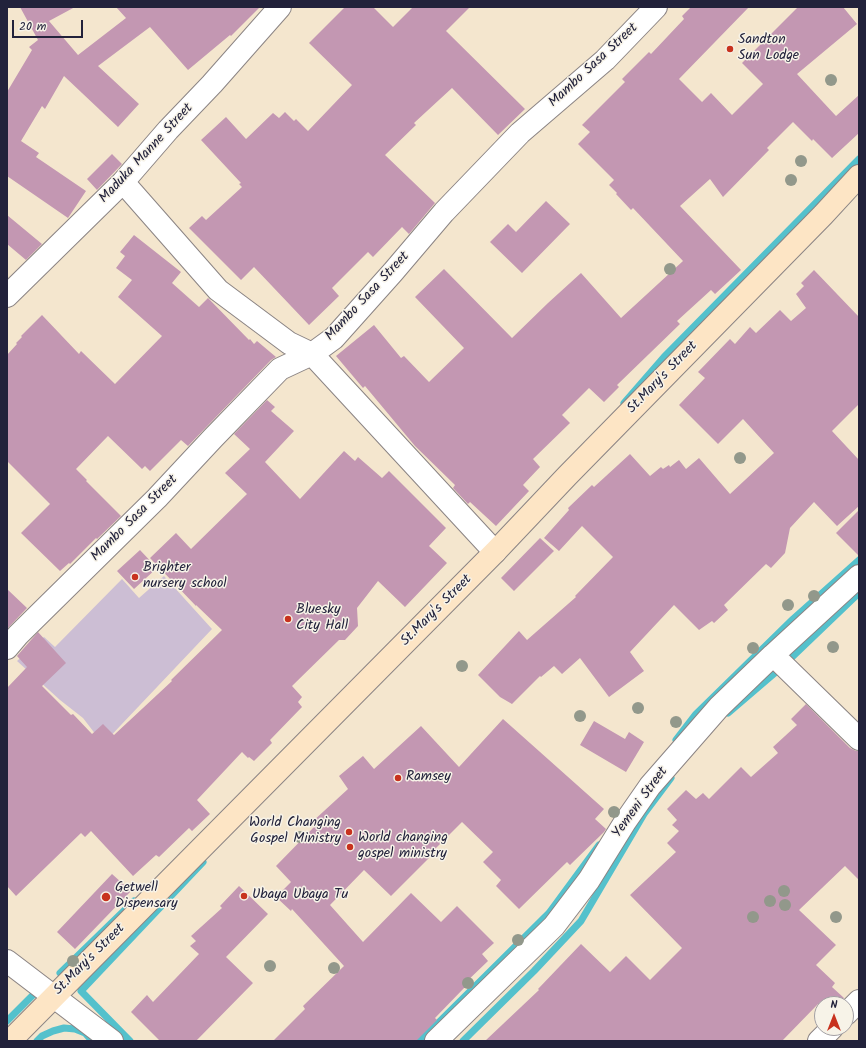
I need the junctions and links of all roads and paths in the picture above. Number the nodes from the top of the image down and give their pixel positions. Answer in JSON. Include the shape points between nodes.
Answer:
{"nodes":[{"id":1,"x":280,"y":7,"type":"edge"},
{"id":2,"x":656,"y":7,"type":"edge"},
{"id":3,"x":859,"y":176,"type":"edge"},
{"id":4,"x":124,"y":182,"type":"junction"},
{"id":5,"x":7,"y":296,"type":"edge"},
{"id":6,"x":312,"y":354,"type":"junction"},
{"id":7,"x":495,"y":552,"type":"junction"},
{"id":8,"x":859,"y":576,"type":"edge"},
{"id":9,"x":7,"y":648,"type":"edge"},
{"id":10,"x":773,"y":655,"type":"junction"},
{"id":11,"x":859,"y":739,"type":"edge"},
{"id":12,"x":7,"y":961,"type":"edge"},
{"id":13,"x":54,"y":996,"type":"junction"},
{"id":14,"x":10,"y":1041,"type":"edge"},
{"id":15,"x":112,"y":1041,"type":"edge"},
{"id":16,"x":436,"y":1041,"type":"edge"}],
"edges":[{"from":1,"to":4,"type":"street","name":"Maduka Manne Street"},
{"from":2,"to":6,"type":"street","name":"Mambo Sasa Street","via":[[605,60],[520,133],[444,212],[334,338]]},
{"from":3,"to":7,"type":"street","name":"St.Mary's Street"},
{"from":4,"to":5,"type":"street","name":"Maduka Manne Street"},
{"from":4,"to":6,"type":"street","via":[[218,290],[289,343]]},
{"from":6,"to":7,"type":"street"},
{"from":6,"to":9,"type":"street","name":"Mambo Sasa Street","via":[[280,369],[157,498]]},
{"from":7,"to":13,"type":"street","name":"St.Mary's Street"},
{"from":8,"to":10,"type":"street","name":"Yemeni Street"},
{"from":10,"to":11,"type":"street"},
{"from":10,"to":16,"type":"street","name":"Yemeni Street","via":[[719,707],[650,786],[589,880],[554,926]]},
{"from":12,"to":13,"type":"street"},
{"from":13,"to":14,"type":"street","name":"St.Mary's Street"},
{"from":13,"to":15,"type":"street"}]}
